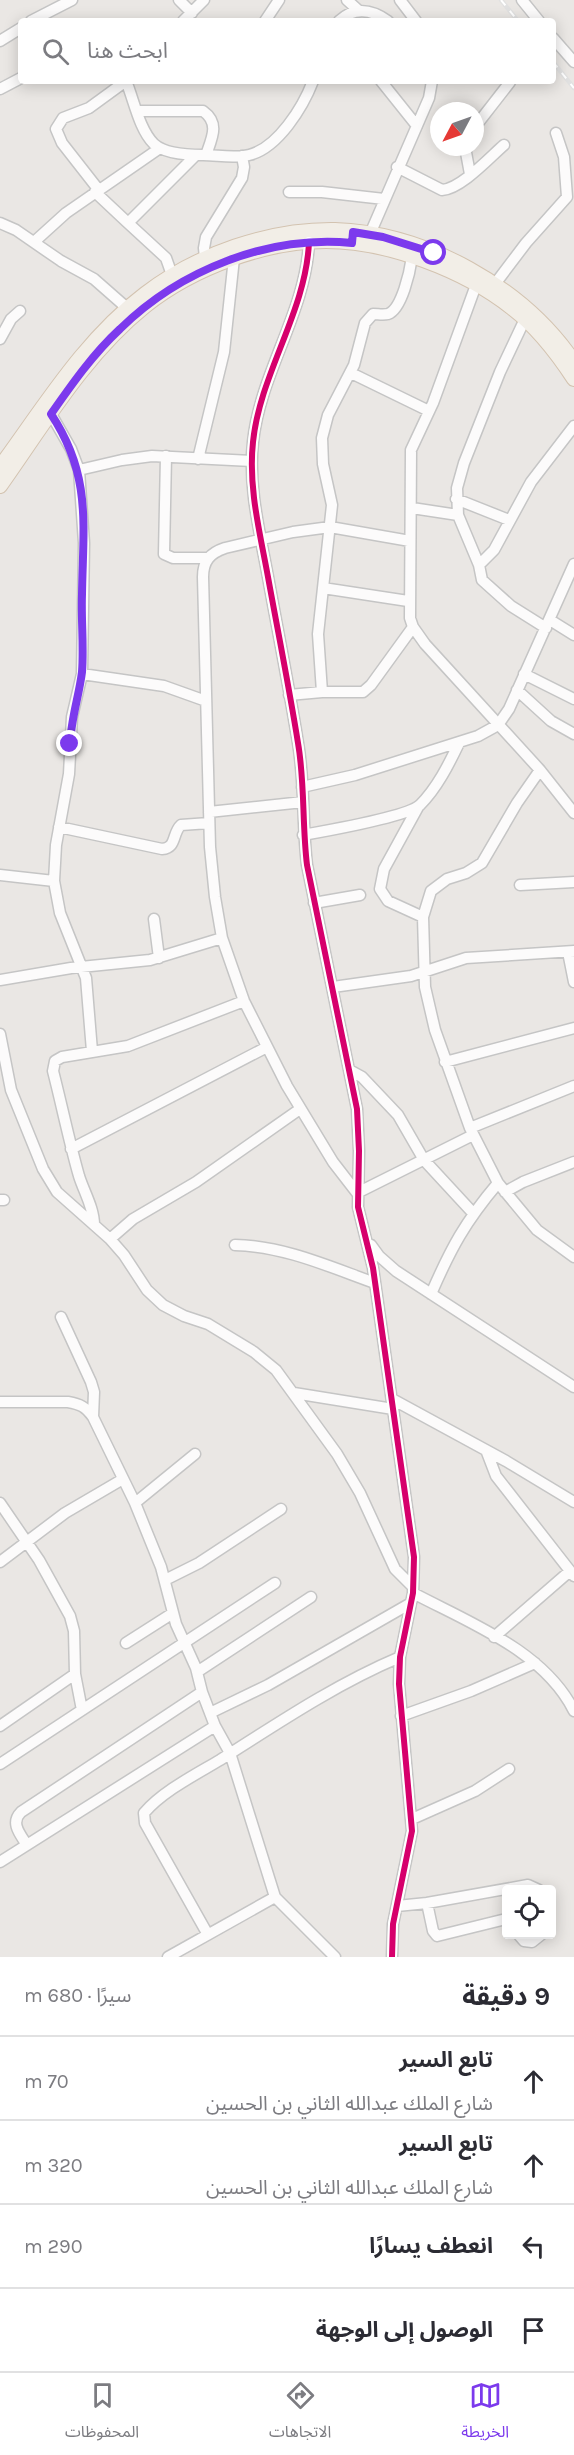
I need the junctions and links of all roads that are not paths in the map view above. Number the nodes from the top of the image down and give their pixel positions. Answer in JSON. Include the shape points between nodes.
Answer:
{"nodes":[{"id":1,"x":72,"y":0,"type":"edge"},
{"id":2,"x":179,"y":0,"type":"edge"},
{"id":3,"x":204,"y":0,"type":"edge"},
{"id":4,"x":279,"y":0,"type":"edge"},
{"id":5,"x":347,"y":0,"type":"edge"},
{"id":6,"x":400,"y":0,"type":"edge"},
{"id":7,"x":522,"y":0,"type":"edge"},
{"id":8,"x":358,"y":10,"type":"junction"},
{"id":9,"x":188,"y":17,"type":"edge"},
{"id":10,"x":38,"y":18,"type":"edge"},
{"id":11,"x":267,"y":18,"type":"edge"},
{"id":12,"x":343,"y":18,"type":"edge"},
{"id":13,"x":382,"y":18,"type":"edge"},
{"id":14,"x":414,"y":18,"type":"edge"},
{"id":15,"x":537,"y":18,"type":"edge"},
{"id":16,"x":18,"y":30,"type":"edge"},
{"id":17,"x":0,"y":41,"type":"edge"},
{"id":18,"x":556,"y":41,"type":"edge"},
{"id":19,"x":574,"y":62,"type":"edge"},
{"id":20,"x":18,"y":80,"type":"edge"},
{"id":21,"x":122,"y":84,"type":"edge"},
{"id":22,"x":127,"y":84,"type":"edge"},
{"id":23,"x":312,"y":84,"type":"edge"},
{"id":24,"x":383,"y":84,"type":"edge"},
{"id":25,"x":432,"y":84,"type":"edge"},
{"id":26,"x":508,"y":84,"type":"edge"},
{"id":27,"x":0,"y":89,"type":"edge"},
{"id":28,"x":138,"y":111,"type":"junction"},
{"id":29,"x":484,"y":116,"type":"edge"},
{"id":30,"x":417,"y":126,"type":"junction"},
{"id":31,"x":556,"y":133,"type":"dead end"},
{"id":32,"x":504,"y":145,"type":"dead end"},
{"id":33,"x":160,"y":148,"type":"junction"},
{"id":34,"x":201,"y":155,"type":"junction"},
{"id":35,"x":242,"y":156,"type":"junction"},
{"id":36,"x":467,"y":156,"type":"edge"},
{"id":37,"x":398,"y":167,"type":"junction"},
{"id":38,"x":470,"y":174,"type":"junction"},
{"id":39,"x":96,"y":190,"type":"junction"},
{"id":40,"x":289,"y":192,"type":"dead end"},
{"id":41,"x":384,"y":199,"type":"junction"},
{"id":42,"x":570,"y":199,"type":"edge"},
{"id":43,"x":0,"y":223,"type":"edge"},
{"id":44,"x":128,"y":223,"type":"junction"},
{"id":45,"x":370,"y":234,"type":"junction"},
{"id":46,"x":353,"y":238,"type":"junction"},
{"id":47,"x":34,"y":242,"type":"junction"},
{"id":48,"x":309,"y":242,"type":"junction"},
{"id":49,"x":412,"y":257,"type":"junction"},
{"id":50,"x":205,"y":258,"type":"junction"},
{"id":51,"x":234,"y":258,"type":"junction"},
{"id":52,"x":172,"y":275,"type":"junction"},
{"id":53,"x":495,"y":284,"type":"junction"},
{"id":54,"x":476,"y":285,"type":"junction"},
{"id":55,"x":127,"y":308,"type":"junction"},
{"id":56,"x":20,"y":311,"type":"dead end"},
{"id":57,"x":525,"y":319,"type":"junction"},
{"id":58,"x":0,"y":339,"type":"edge"},
{"id":59,"x":573,"y":358,"type":"edge"},
{"id":60,"x":351,"y":372,"type":"junction"},
{"id":61,"x":574,"y":380,"type":"edge"},
{"id":62,"x":60,"y":394,"type":"junction"},
{"id":63,"x":429,"y":411,"type":"junction"},
{"id":64,"x":51,"y":414,"type":"junction"},
{"id":65,"x":574,"y":426,"type":"edge"},
{"id":66,"x":166,"y":456,"type":"junction"},
{"id":67,"x":198,"y":459,"type":"junction"},
{"id":68,"x":252,"y":461,"type":"junction"},
{"id":69,"x":0,"y":467,"type":"edge"},
{"id":70,"x":79,"y":470,"type":"junction"},
{"id":71,"x":0,"y":486,"type":"edge"},
{"id":72,"x":456,"y":499,"type":"junction"},
{"id":73,"x":412,"y":507,"type":"junction"},
{"id":74,"x":458,"y":515,"type":"junction"},
{"id":75,"x":509,"y":520,"type":"junction"},
{"id":76,"x":330,"y":527,"type":"junction"},
{"id":77,"x":260,"y":539,"type":"junction"},
{"id":78,"x":410,"y":541,"type":"junction"},
{"id":79,"x":208,"y":558,"type":"junction"},
{"id":80,"x":574,"y":564,"type":"edge"},
{"id":81,"x":479,"y":566,"type":"junction"},
{"id":82,"x":322,"y":588,"type":"junction"},
{"id":83,"x":408,"y":601,"type":"junction"},
{"id":84,"x":548,"y":624,"type":"junction"},
{"id":85,"x":413,"y":627,"type":"junction"},
{"id":86,"x":574,"y":634,"type":"edge"},
{"id":87,"x":82,"y":674,"type":"junction"},
{"id":88,"x":524,"y":674,"type":"junction"},
{"id":89,"x":517,"y":690,"type":"junction"},
{"id":90,"x":322,"y":692,"type":"junction"},
{"id":91,"x":289,"y":695,"type":"junction"},
{"id":92,"x":574,"y":699,"type":"edge"},
{"id":93,"x":206,"y":701,"type":"junction"},
{"id":94,"x":498,"y":725,"type":"junction"},
{"id":95,"x":574,"y":734,"type":"edge"},
{"id":96,"x":459,"y":742,"type":"junction"},
{"id":97,"x":540,"y":770,"type":"junction"},
{"id":98,"x":302,"y":787,"type":"junction"},
{"id":99,"x":303,"y":802,"type":"junction"},
{"id":100,"x":418,"y":807,"type":"junction"},
{"id":101,"x":573,"y":809,"type":"edge"},
{"id":102,"x":209,"y":818,"type":"junction"},
{"id":103,"x":59,"y":826,"type":"junction"},
{"id":104,"x":303,"y":835,"type":"junction"},
{"id":105,"x":0,"y":874,"type":"edge"},
{"id":106,"x":54,"y":881,"type":"junction"},
{"id":107,"x":574,"y":882,"type":"edge"},
{"id":108,"x":520,"y":885,"type":"dead end"},
{"id":109,"x":360,"y":895,"type":"dead end"},
{"id":110,"x":314,"y":903,"type":"junction"},
{"id":111,"x":423,"y":916,"type":"junction"},
{"id":112,"x":154,"y":919,"type":"dead end"},
{"id":113,"x":222,"y":938,"type":"junction"},
{"id":114,"x":571,"y":951,"type":"edge"},
{"id":115,"x":159,"y":958,"type":"junction"},
{"id":116,"x":83,"y":967,"type":"junction"},
{"id":117,"x":425,"y":972,"type":"junction"},
{"id":118,"x":0,"y":980,"type":"edge"},
{"id":119,"x":574,"y":982,"type":"edge"},
{"id":120,"x":333,"y":987,"type":"junction"},
{"id":121,"x":244,"y":1001,"type":"junction"},
{"id":122,"x":574,"y":1029,"type":"edge"},
{"id":123,"x":0,"y":1034,"type":"edge"},
{"id":124,"x":267,"y":1047,"type":"junction"},
{"id":125,"x":92,"y":1051,"type":"junction"},
{"id":126,"x":446,"y":1062,"type":"junction"},
{"id":127,"x":351,"y":1071,"type":"junction"},
{"id":128,"x":574,"y":1086,"type":"edge"},
{"id":129,"x":300,"y":1109,"type":"junction"},
{"id":130,"x":471,"y":1132,"type":"junction"},
{"id":131,"x":71,"y":1149,"type":"junction"},
{"id":132,"x":424,"y":1160,"type":"junction"},
{"id":133,"x":574,"y":1162,"type":"edge"},
{"id":134,"x":501,"y":1188,"type":"junction"},
{"id":135,"x":357,"y":1193,"type":"junction"},
{"id":136,"x":473,"y":1213,"type":"junction"},
{"id":137,"x":94,"y":1225,"type":"junction"},
{"id":138,"x":110,"y":1239,"type":"junction"},
{"id":139,"x":368,"y":1240,"type":"junction"},
{"id":140,"x":235,"y":1245,"type":"dead end"},
{"id":141,"x":574,"y":1257,"type":"edge"},
{"id":142,"x":375,"y":1283,"type":"junction"},
{"id":143,"x":431,"y":1294,"type":"junction"},
{"id":144,"x":61,"y":1317,"type":"dead end"},
{"id":145,"x":574,"y":1387,"type":"edge"},
{"id":146,"x":294,"y":1394,"type":"junction"},
{"id":147,"x":0,"y":1402,"type":"edge"},
{"id":148,"x":393,"y":1404,"type":"junction"},
{"id":149,"x":93,"y":1416,"type":"junction"},
{"id":150,"x":486,"y":1450,"type":"junction"},
{"id":151,"x":195,"y":1454,"type":"dead end"},
{"id":152,"x":123,"y":1479,"type":"junction"},
{"id":153,"x":574,"y":1502,"type":"edge"},
{"id":154,"x":0,"y":1503,"type":"edge"},
{"id":155,"x":135,"y":1503,"type":"junction"},
{"id":156,"x":281,"y":1509,"type":"dead end"},
{"id":157,"x":27,"y":1540,"type":"junction"},
{"id":158,"x":0,"y":1562,"type":"edge"},
{"id":159,"x":572,"y":1573,"type":"edge"},
{"id":160,"x":165,"y":1580,"type":"junction"},
{"id":161,"x":275,"y":1583,"type":"dead end"},
{"id":162,"x":412,"y":1594,"type":"junction"},
{"id":163,"x":311,"y":1597,"type":"dead end"},
{"id":164,"x":173,"y":1613,"type":"junction"},
{"id":165,"x":494,"y":1637,"type":"junction"},
{"id":166,"x":126,"y":1643,"type":"dead end"},
{"id":167,"x":185,"y":1643,"type":"junction"},
{"id":168,"x":400,"y":1657,"type":"junction"},
{"id":169,"x":535,"y":1663,"type":"junction"},
{"id":170,"x":197,"y":1672,"type":"junction"},
{"id":171,"x":75,"y":1674,"type":"junction"},
{"id":172,"x":202,"y":1692,"type":"junction"},
{"id":173,"x":82,"y":1710,"type":"junction"},
{"id":174,"x":574,"y":1712,"type":"edge"},
{"id":175,"x":210,"y":1713,"type":"junction"},
{"id":176,"x":401,"y":1716,"type":"junction"},
{"id":177,"x":0,"y":1726,"type":"edge"},
{"id":178,"x":216,"y":1726,"type":"junction"},
{"id":179,"x":230,"y":1753,"type":"junction"},
{"id":180,"x":0,"y":1764,"type":"edge"},
{"id":181,"x":509,"y":1769,"type":"dead end"},
{"id":182,"x":412,"y":1819,"type":"junction"},
{"id":183,"x":27,"y":1845,"type":"junction"},
{"id":184,"x":0,"y":1862,"type":"edge"},
{"id":185,"x":502,"y":1890,"type":"edge"},
{"id":186,"x":274,"y":1897,"type":"junction"},
{"id":187,"x":427,"y":1903,"type":"junction"},
{"id":188,"x":397,"y":1906,"type":"junction"},
{"id":189,"x":502,"y":1920,"type":"edge"},
{"id":190,"x":207,"y":1933,"type":"junction"},
{"id":191,"x":523,"y":1939,"type":"edge"},
{"id":192,"x":536,"y":1939,"type":"edge"},
{"id":193,"x":389,"y":1956,"type":"edge"},
{"id":194,"x":168,"y":1957,"type":"edge"},
{"id":195,"x":335,"y":1957,"type":"edge"}],
"edges":[{"from":1,"to":10,"type":"street"},
{"from":2,"to":9,"type":"street"},
{"from":3,"to":9,"type":"street"},
{"from":4,"to":11,"type":"street"},
{"from":5,"to":8,"type":"street"},
{"from":6,"to":14,"type":"street"},
{"from":7,"to":15,"type":"street"},
{"from":8,"to":12,"type":"street"},
{"from":8,"to":13,"type":"street"},
{"from":16,"to":17,"type":"street"},
{"from":18,"to":19,"type":"street"},
{"from":20,"to":27,"type":"street"},
{"from":21,"to":39,"type":"street","via":[[89,108],[63,118],[56,129]]},
{"from":22,"to":28,"type":"street"},
{"from":23,"to":35,"type":"street","via":[[293,119],[278,135],[259,150]]},
{"from":24,"to":30,"type":"street"},
{"from":25,"to":30,"type":"street"},
{"from":26,"to":29,"type":"street"},
{"from":28,"to":33,"type":"street","via":[[148,137]]},
{"from":28,"to":34,"type":"street","via":[[203,111],[213,121],[214,129]]},
{"from":30,"to":37,"type":"street"},
{"from":31,"to":42,"type":"street"},
{"from":32,"to":38,"type":"street"},
{"from":33,"to":34,"type":"street"},
{"from":33,"to":39,"type":"street"},
{"from":34,"to":35,"type":"street"},
{"from":34,"to":44,"type":"street"},
{"from":35,"to":50,"type":"street","via":[[242,178],[206,237]]},
{"from":36,"to":38,"type":"street"},
{"from":37,"to":38,"type":"street","via":[[442,190],[450,189]]},
{"from":37,"to":41,"type":"street"},
{"from":39,"to":44,"type":"street"},
{"from":39,"to":47,"type":"street"},
{"from":40,"to":41,"type":"street"},
{"from":41,"to":45,"type":"street"},
{"from":42,"to":53,"type":"street"},
{"from":43,"to":47,"type":"street"},
{"from":44,"to":52,"type":"street","via":[[166,258]]},
{"from":45,"to":46,"type":"main road"},
{"from":45,"to":53,"type":"main road","via":[[434,253]]},
{"from":46,"to":48,"type":"main road"},
{"from":46,"to":49,"type":"main road"},
{"from":46,"to":50,"type":"main road","via":[[321,231],[271,238]]},
{"from":47,"to":55,"type":"street","via":[[94,279]]},
{"from":48,"to":51,"type":"main road"},
{"from":48,"to":68,"type":"street","via":[[302,285],[259,407]]},
{"from":49,"to":54,"type":"main road"},
{"from":49,"to":60,"type":"street","via":[[394,309],[387,314],[373,314],[365,323]]},
{"from":50,"to":52,"type":"main road"},
{"from":51,"to":62,"type":"main road","via":[[197,274],[146,305]]},
{"from":51,"to":67,"type":"street","via":[[224,352]]},
{"from":52,"to":55,"type":"main road"},
{"from":53,"to":59,"type":"main road","via":[[530,310]]},
{"from":54,"to":57,"type":"main road"},
{"from":54,"to":63,"type":"street"},
{"from":55,"to":62,"type":"main road","via":[[89,347]]},
{"from":56,"to":58,"type":"street"},
{"from":57,"to":61,"type":"main road"},
{"from":57,"to":72,"type":"street","via":[[459,476]]},
{"from":60,"to":63,"type":"street"},
{"from":60,"to":76,"type":"street","via":[[328,415],[322,438],[332,505]]},
{"from":62,"to":64,"type":"main road"},
{"from":62,"to":69,"type":"main road"},
{"from":63,"to":73,"type":"street","via":[[411,450]]},
{"from":64,"to":70,"type":"street"},
{"from":64,"to":71,"type":"main road"},
{"from":65,"to":75,"type":"street","via":[[531,482]]},
{"from":66,"to":67,"type":"street"},
{"from":66,"to":70,"type":"street","via":[[122,460]]},
{"from":66,"to":79,"type":"street","via":[[164,554],[173,558]]},
{"from":67,"to":68,"type":"street"},
{"from":68,"to":77,"type":"street"},
{"from":70,"to":87,"type":"street","via":[[84,543]]},
{"from":72,"to":74,"type":"street"},
{"from":72,"to":75,"type":"street"},
{"from":73,"to":74,"type":"street"},
{"from":73,"to":78,"type":"street"},
{"from":74,"to":81,"type":"street"},
{"from":75,"to":81,"type":"street","via":[[494,550]]},
{"from":76,"to":77,"type":"street"},
{"from":76,"to":78,"type":"street"},
{"from":76,"to":82,"type":"street"},
{"from":77,"to":79,"type":"street","via":[[215,551]]},
{"from":77,"to":91,"type":"street"},
{"from":78,"to":83,"type":"street"},
{"from":79,"to":93,"type":"street","via":[[202,577]]},
{"from":80,"to":84,"type":"street"},
{"from":81,"to":84,"type":"street","via":[[482,580],[491,590],[520,612]]},
{"from":82,"to":83,"type":"street"},
{"from":82,"to":90,"type":"street","via":[[318,634]]},
{"from":83,"to":85,"type":"street"},
{"from":84,"to":86,"type":"street"},
{"from":84,"to":88,"type":"street"},
{"from":85,"to":90,"type":"street","via":[[367,689],[358,693]]},
{"from":85,"to":94,"type":"street"},
{"from":87,"to":93,"type":"street","via":[[164,686]]},
{"from":87,"to":103,"type":"street","via":[[72,717],[69,774]]},
{"from":88,"to":89,"type":"street"},
{"from":88,"to":92,"type":"street"},
{"from":89,"to":94,"type":"street"},
{"from":89,"to":95,"type":"street","via":[[550,721]]},
{"from":90,"to":91,"type":"street"},
{"from":91,"to":98,"type":"street"},
{"from":93,"to":102,"type":"street"},
{"from":94,"to":96,"type":"street"},
{"from":94,"to":97,"type":"street"},
{"from":96,"to":98,"type":"street","via":[[355,776]]},
{"from":96,"to":100,"type":"street","via":[[444,772]]},
{"from":97,"to":101,"type":"street"},
{"from":97,"to":111,"type":"street","via":[[488,856],[431,891]]},
{"from":98,"to":99,"type":"street"},
{"from":99,"to":102,"type":"street"},
{"from":99,"to":104,"type":"street"},
{"from":100,"to":104,"type":"street"},
{"from":100,"to":111,"type":"street","via":[[384,869],[380,889],[388,901]]},
{"from":102,"to":103,"type":"street","via":[[181,825],[167,849]]},
{"from":102,"to":113,"type":"street","via":[[214,897]]},
{"from":103,"to":106,"type":"street"},
{"from":104,"to":110,"type":"street"},
{"from":105,"to":106,"type":"street"},
{"from":106,"to":116,"type":"street","via":[[60,913]]},
{"from":107,"to":108,"type":"street"},
{"from":109,"to":110,"type":"street"},
{"from":110,"to":120,"type":"street"},
{"from":111,"to":117,"type":"street"},
{"from":112,"to":115,"type":"street"},
{"from":113,"to":115,"type":"street"},
{"from":113,"to":121,"type":"street"},
{"from":114,"to":117,"type":"street","via":[[466,958]]},
{"from":114,"to":119,"type":"street"},
{"from":115,"to":116,"type":"street"},
{"from":116,"to":118,"type":"street"},
{"from":116,"to":125,"type":"street"},
{"from":117,"to":120,"type":"street"},
{"from":117,"to":126,"type":"street","via":[[428,1006]]},
{"from":120,"to":127,"type":"street"},
{"from":121,"to":124,"type":"street"},
{"from":121,"to":125,"type":"street","via":[[128,1046]]},
{"from":122,"to":126,"type":"street"},
{"from":123,"to":137,"type":"street","via":[[11,1090],[49,1181]]},
{"from":124,"to":129,"type":"street"},
{"from":124,"to":131,"type":"street"},
{"from":125,"to":131,"type":"street","via":[[62,1057],[53,1065]]},
{"from":126,"to":130,"type":"street"},
{"from":127,"to":132,"type":"street","via":[[362,1077],[398,1115]]},
{"from":127,"to":135,"type":"street","via":[[357,1108]]},
{"from":128,"to":130,"type":"street"},
{"from":129,"to":135,"type":"street"},
{"from":129,"to":138,"type":"street","via":[[196,1182],[133,1219]]},
{"from":130,"to":132,"type":"street"},
{"from":130,"to":134,"type":"street"},
{"from":131,"to":137,"type":"street","via":[[93,1211]]},
{"from":132,"to":135,"type":"street"},
{"from":132,"to":136,"type":"street"},
{"from":133,"to":134,"type":"street"},
{"from":134,"to":136,"type":"street"},
{"from":134,"to":141,"type":"street","via":[[537,1230]]},
{"from":135,"to":139,"type":"street"},
{"from":136,"to":143,"type":"street","via":[[453,1243]]},
{"from":137,"to":138,"type":"street"},
{"from":138,"to":146,"type":"street","via":[[147,1290],[163,1305],[208,1324],[254,1352],[276,1370]]},
{"from":139,"to":142,"type":"street"},
{"from":139,"to":143,"type":"street","via":[[379,1257]]},
{"from":140,"to":142,"type":"street","via":[[267,1247]]},
{"from":142,"to":148,"type":"street"},
{"from":143,"to":145,"type":"street"},
{"from":144,"to":149,"type":"street","via":[[92,1382]]},
{"from":146,"to":148,"type":"street"},
{"from":146,"to":162,"type":"street","via":[[337,1454],[395,1569]]},
{"from":147,"to":149,"type":"street","via":[[68,1402],[87,1408]]},
{"from":148,"to":150,"type":"street"},
{"from":148,"to":162,"type":"street","via":[[414,1557]]},
{"from":149,"to":152,"type":"street"},
{"from":150,"to":153,"type":"street"},
{"from":150,"to":159,"type":"street","via":[[496,1476]]},
{"from":151,"to":155,"type":"street"},
{"from":152,"to":155,"type":"street"},
{"from":152,"to":157,"type":"street"},
{"from":154,"to":157,"type":"street"},
{"from":155,"to":160,"type":"street"},
{"from":156,"to":160,"type":"street","via":[[199,1563]]},
{"from":157,"to":158,"type":"street"},
{"from":157,"to":171,"type":"street","via":[[70,1616]]},
{"from":159,"to":165,"type":"street"},
{"from":160,"to":164,"type":"street"},
{"from":161,"to":167,"type":"street"},
{"from":162,"to":165,"type":"street"},
{"from":162,"to":168,"type":"street"},
{"from":162,"to":175,"type":"street","via":[[268,1686]]},
{"from":163,"to":170,"type":"street"},
{"from":164,"to":166,"type":"street"},
{"from":164,"to":167,"type":"street"},
{"from":165,"to":169,"type":"street"},
{"from":167,"to":170,"type":"street"},
{"from":167,"to":173,"type":"street"},
{"from":168,"to":176,"type":"street"},
{"from":168,"to":179,"type":"street","via":[[340,1686]]},
{"from":169,"to":174,"type":"street","via":[[551,1676]]},
{"from":169,"to":176,"type":"street"},
{"from":170,"to":172,"type":"street"},
{"from":171,"to":173,"type":"street"},
{"from":171,"to":177,"type":"street"},
{"from":172,"to":175,"type":"street"},
{"from":172,"to":183,"type":"street","via":[[21,1812],[16,1825]]},
{"from":173,"to":180,"type":"street"},
{"from":175,"to":178,"type":"street"},
{"from":176,"to":182,"type":"street"},
{"from":178,"to":179,"type":"street"},
{"from":178,"to":183,"type":"street"},
{"from":179,"to":186,"type":"street"},
{"from":179,"to":190,"type":"street","via":[[144,1813],[145,1823]]},
{"from":181,"to":182,"type":"street","via":[[475,1791]]},
{"from":182,"to":188,"type":"street"},
{"from":183,"to":184,"type":"street"},
{"from":185,"to":187,"type":"street"},
{"from":186,"to":190,"type":"street"},
{"from":186,"to":195,"type":"street"},
{"from":187,"to":188,"type":"street"},
{"from":187,"to":189,"type":"street","via":[[437,1936]]},
{"from":188,"to":193,"type":"street"},
{"from":190,"to":194,"type":"street"},
{"from":191,"to":192,"type":"street"}]}
